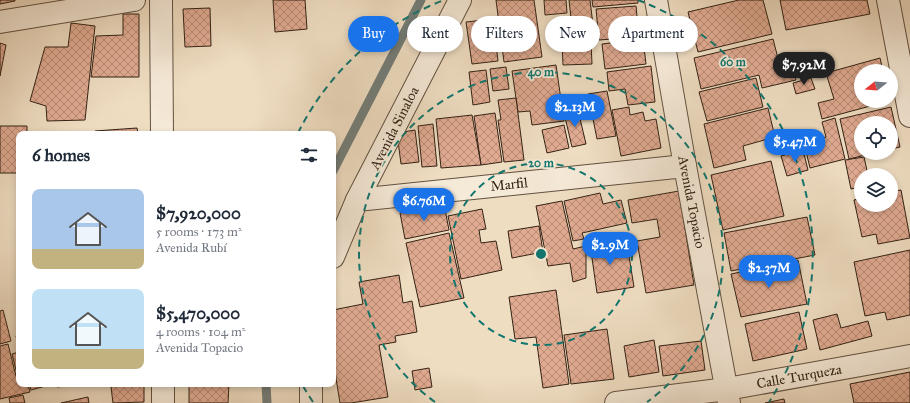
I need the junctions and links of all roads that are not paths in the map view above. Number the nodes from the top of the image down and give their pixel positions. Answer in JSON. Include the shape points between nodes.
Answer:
{"nodes":[{"id":1,"x":134,"y":0,"type":"edge"},
{"id":2,"x":161,"y":0,"type":"edge"},
{"id":3,"x":460,"y":0,"type":"edge"},
{"id":4,"x":656,"y":0,"type":"edge"},
{"id":5,"x":888,"y":0,"type":"edge"},
{"id":6,"x":0,"y":22,"type":"edge"},
{"id":7,"x":910,"y":116,"type":"edge"},
{"id":8,"x":162,"y":131,"type":"edge"},
{"id":9,"x":685,"y":166,"type":"junction"},
{"id":10,"x":357,"y":200,"type":"junction"},
{"id":11,"x":336,"y":250,"type":"edge"},
{"id":12,"x":910,"y":356,"type":"edge"},
{"id":13,"x":163,"y":387,"type":"edge"},
{"id":14,"x":311,"y":387,"type":"edge"},
{"id":15,"x":728,"y":396,"type":"edge"},
{"id":16,"x":163,"y":403,"type":"edge"},
{"id":17,"x":311,"y":403,"type":"edge"},
{"id":18,"x":616,"y":403,"type":"edge"}],
"edges":[{"from":1,"to":6,"type":"street"},
{"from":2,"to":8,"type":"street"},
{"from":3,"to":10,"type":"street","name":"Avenida Sinaloa"},
{"from":4,"to":9,"type":"street","name":"Avenida Topacio"},
{"from":5,"to":7,"type":"street"},
{"from":9,"to":10,"type":"street","name":"Marfil"},
{"from":9,"to":15,"type":"street","name":"Avenida Topacio"},
{"from":10,"to":11,"type":"street","name":"Avenida Sinaloa"},
{"from":12,"to":15,"type":"street","name":"Calle Turqueza"},
{"from":13,"to":16,"type":"street"},
{"from":14,"to":17,"type":"street"},
{"from":15,"to":18,"type":"street","name":"Calle Turqueza"}]}
